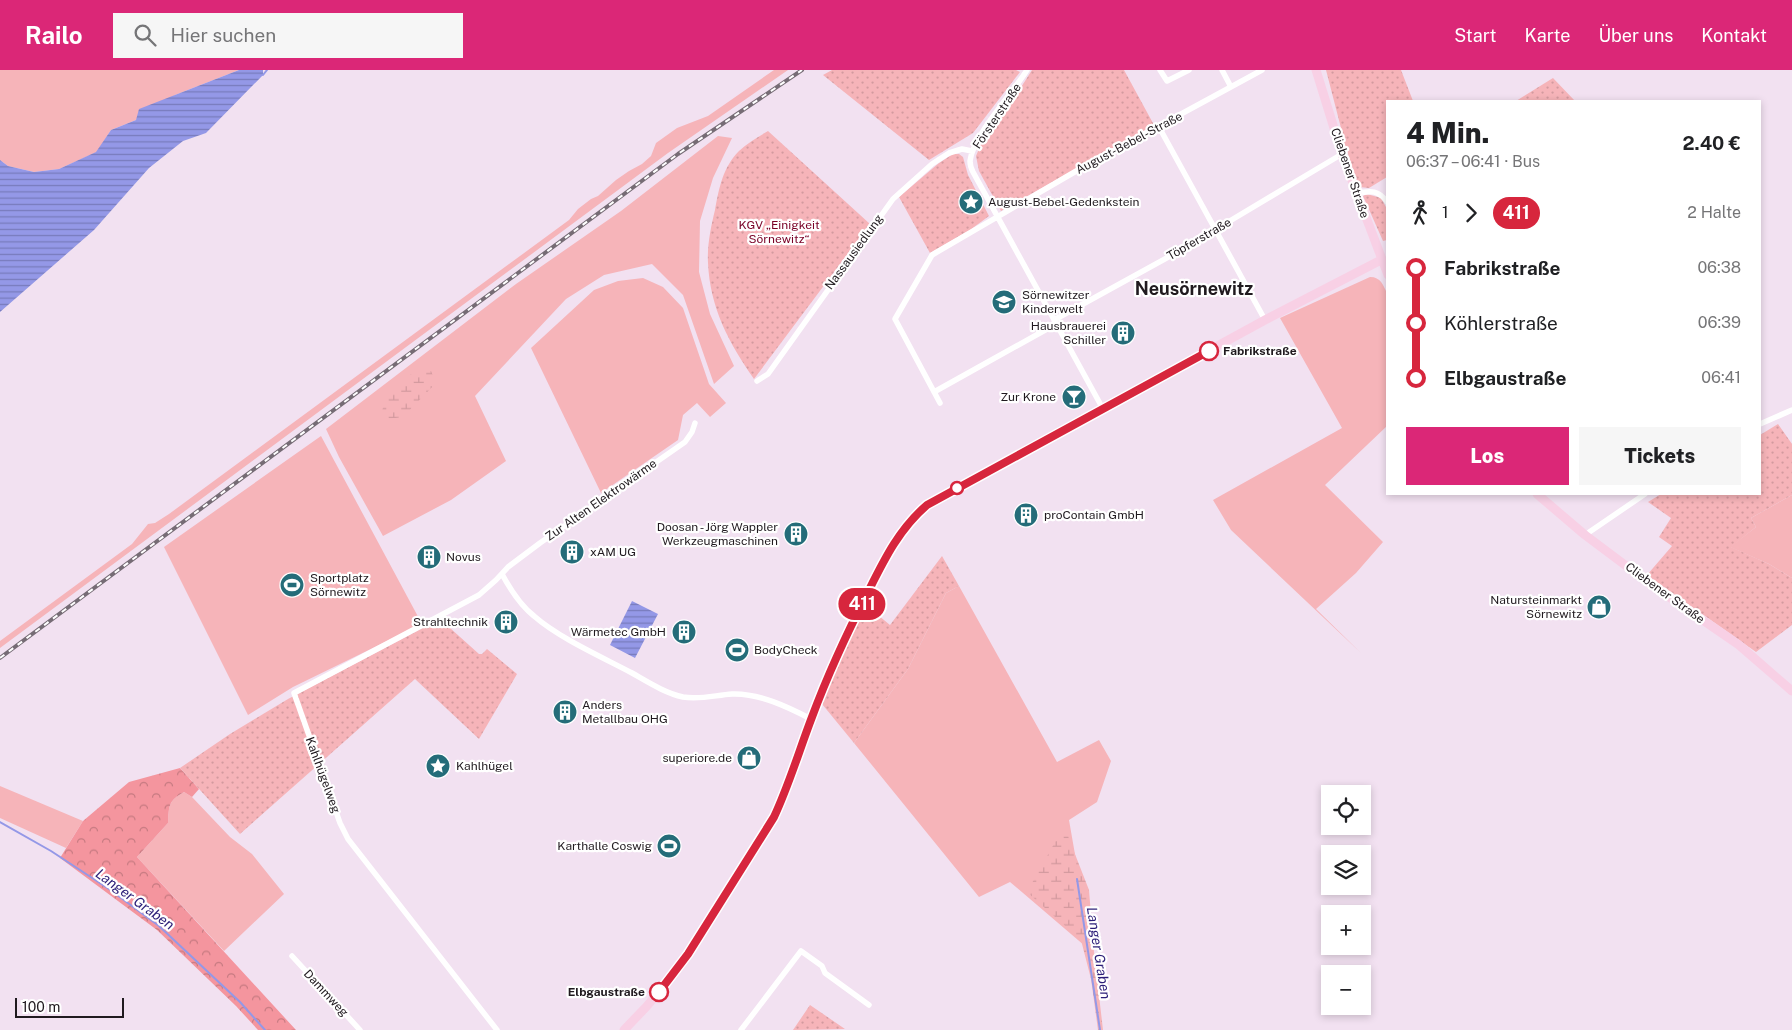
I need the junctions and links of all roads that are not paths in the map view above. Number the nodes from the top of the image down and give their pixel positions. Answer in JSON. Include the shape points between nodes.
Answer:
{"nodes":[{"id":1,"x":1027,"y":70,"type":"edge"},
{"id":2,"x":1160,"y":70,"type":"edge"},
{"id":3,"x":1189,"y":70,"type":"edge"},
{"id":4,"x":1222,"y":70,"type":"edge"},
{"id":5,"x":1262,"y":70,"type":"edge"},
{"id":6,"x":1316,"y":70,"type":"edge"},
{"id":7,"x":1231,"y":87,"type":"junction"},
{"id":8,"x":1159,"y":127,"type":"junction"},
{"id":9,"x":972,"y":151,"type":"junction"},
{"id":10,"x":1342,"y":154,"type":"junction"},
{"id":11,"x":1356,"y":194,"type":"junction"},
{"id":12,"x":1386,"y":201,"type":"edge"},
{"id":13,"x":997,"y":217,"type":"junction"},
{"id":14,"x":1216,"y":229,"type":"junction"},
{"id":15,"x":1381,"y":260,"type":"junction"},
{"id":16,"x":1386,"y":270,"type":"edge"},
{"id":17,"x":1265,"y":320,"type":"junction"},
{"id":18,"x":1055,"y":322,"type":"junction"},
{"id":19,"x":757,"y":381,"type":"dead end"},
{"id":20,"x":934,"y":392,"type":"junction"},
{"id":21,"x":940,"y":403,"type":"dead end"},
{"id":22,"x":1103,"y":409,"type":"junction"},
{"id":23,"x":1792,"y":410,"type":"edge"},
{"id":24,"x":695,"y":423,"type":"dead end"},
{"id":25,"x":1761,"y":424,"type":"edge"},
{"id":26,"x":1538,"y":495,"type":"edge"},
{"id":27,"x":1644,"y":495,"type":"edge"},
{"id":28,"x":1585,"y":535,"type":"junction"},
{"id":29,"x":502,"y":574,"type":"junction"},
{"id":30,"x":490,"y":584,"type":"joint"},
{"id":31,"x":1792,"y":691,"type":"edge"},
{"id":32,"x":811,"y":719,"type":"junction"},
{"id":33,"x":292,"y":956,"type":"dead end"},
{"id":34,"x":869,"y":1005,"type":"dead end"},
{"id":35,"x":360,"y":1030,"type":"edge"},
{"id":36,"x":497,"y":1030,"type":"edge"},
{"id":37,"x":624,"y":1030,"type":"edge"},
{"id":38,"x":741,"y":1030,"type":"edge"}],
"edges":[{"from":1,"to":9,"type":"street","name":"Försterstraße"},
{"from":2,"to":3,"type":"street","via":[[1167,81]]},
{"from":4,"to":7,"type":"street"},
{"from":5,"to":7,"type":"street","name":"August-Bebel-Straße"},
{"from":6,"to":10,"type":"street","name":"Cliebener Straße"},
{"from":7,"to":8,"type":"street","name":"August-Bebel-Straße"},
{"from":8,"to":13,"type":"street","name":"August-Bebel-Straße"},
{"from":8,"to":14,"type":"street"},
{"from":9,"to":13,"type":"street","name":"Försterstraße","via":[[970,163],[973,172]]},
{"from":9,"to":19,"type":"street","name":"Nassausiedlung","via":[[962,148],[949,153],[893,199],[768,374]]},
{"from":10,"to":11,"type":"street","name":"Cliebener Straße"},
{"from":10,"to":14,"type":"street","name":"Töpferstraße"},
{"from":11,"to":12,"type":"street","via":[[1374,192]]},
{"from":11,"to":15,"type":"street","name":"Cliebener Straße"},
{"from":13,"to":18,"type":"street","name":"Försterstraße"},
{"from":13,"to":20,"type":"street","via":[[932,255],[895,319]]},
{"from":14,"to":17,"type":"street"},
{"from":14,"to":18,"type":"street","name":"Töpferstraße"},
{"from":15,"to":16,"type":"street","name":"Cliebener Straße"},
{"from":15,"to":17,"type":"street"},
{"from":17,"to":22,"type":"street"},
{"from":18,"to":20,"type":"street"},
{"from":18,"to":22,"type":"street","name":"Försterstraße"},
{"from":20,"to":21,"type":"street"},
{"from":22,"to":32,"type":"street","via":[[935,501],[912,518],[898,535],[844,640]]},
{"from":23,"to":25,"type":"street"},
{"from":24,"to":29,"type":"street","name":"Zur Alten Elektrowärme","via":[[685,442],[580,514]]},
{"from":26,"to":28,"type":"street","name":"Cliebener Straße"},
{"from":27,"to":28,"type":"street"},
{"from":28,"to":31,"type":"street","name":"Cliebener Straße","via":[[1738,645]]},
{"from":29,"to":30,"type":"street","name":"Zur Alten Elektrowärme"},
{"from":29,"to":32,"type":"street","via":[[524,607],[541,622],[667,691],[694,698],[748,694]]},
{"from":30,"to":36,"type":"street","name":"Kahlhügelweg","via":[[462,604],[294,693],[348,839]]},
{"from":32,"to":37,"type":"street","via":[[774,817],[688,954]]},
{"from":33,"to":35,"type":"street","name":"Dammweg"},
{"from":34,"to":38,"type":"street","via":[[801,951]]}]}
